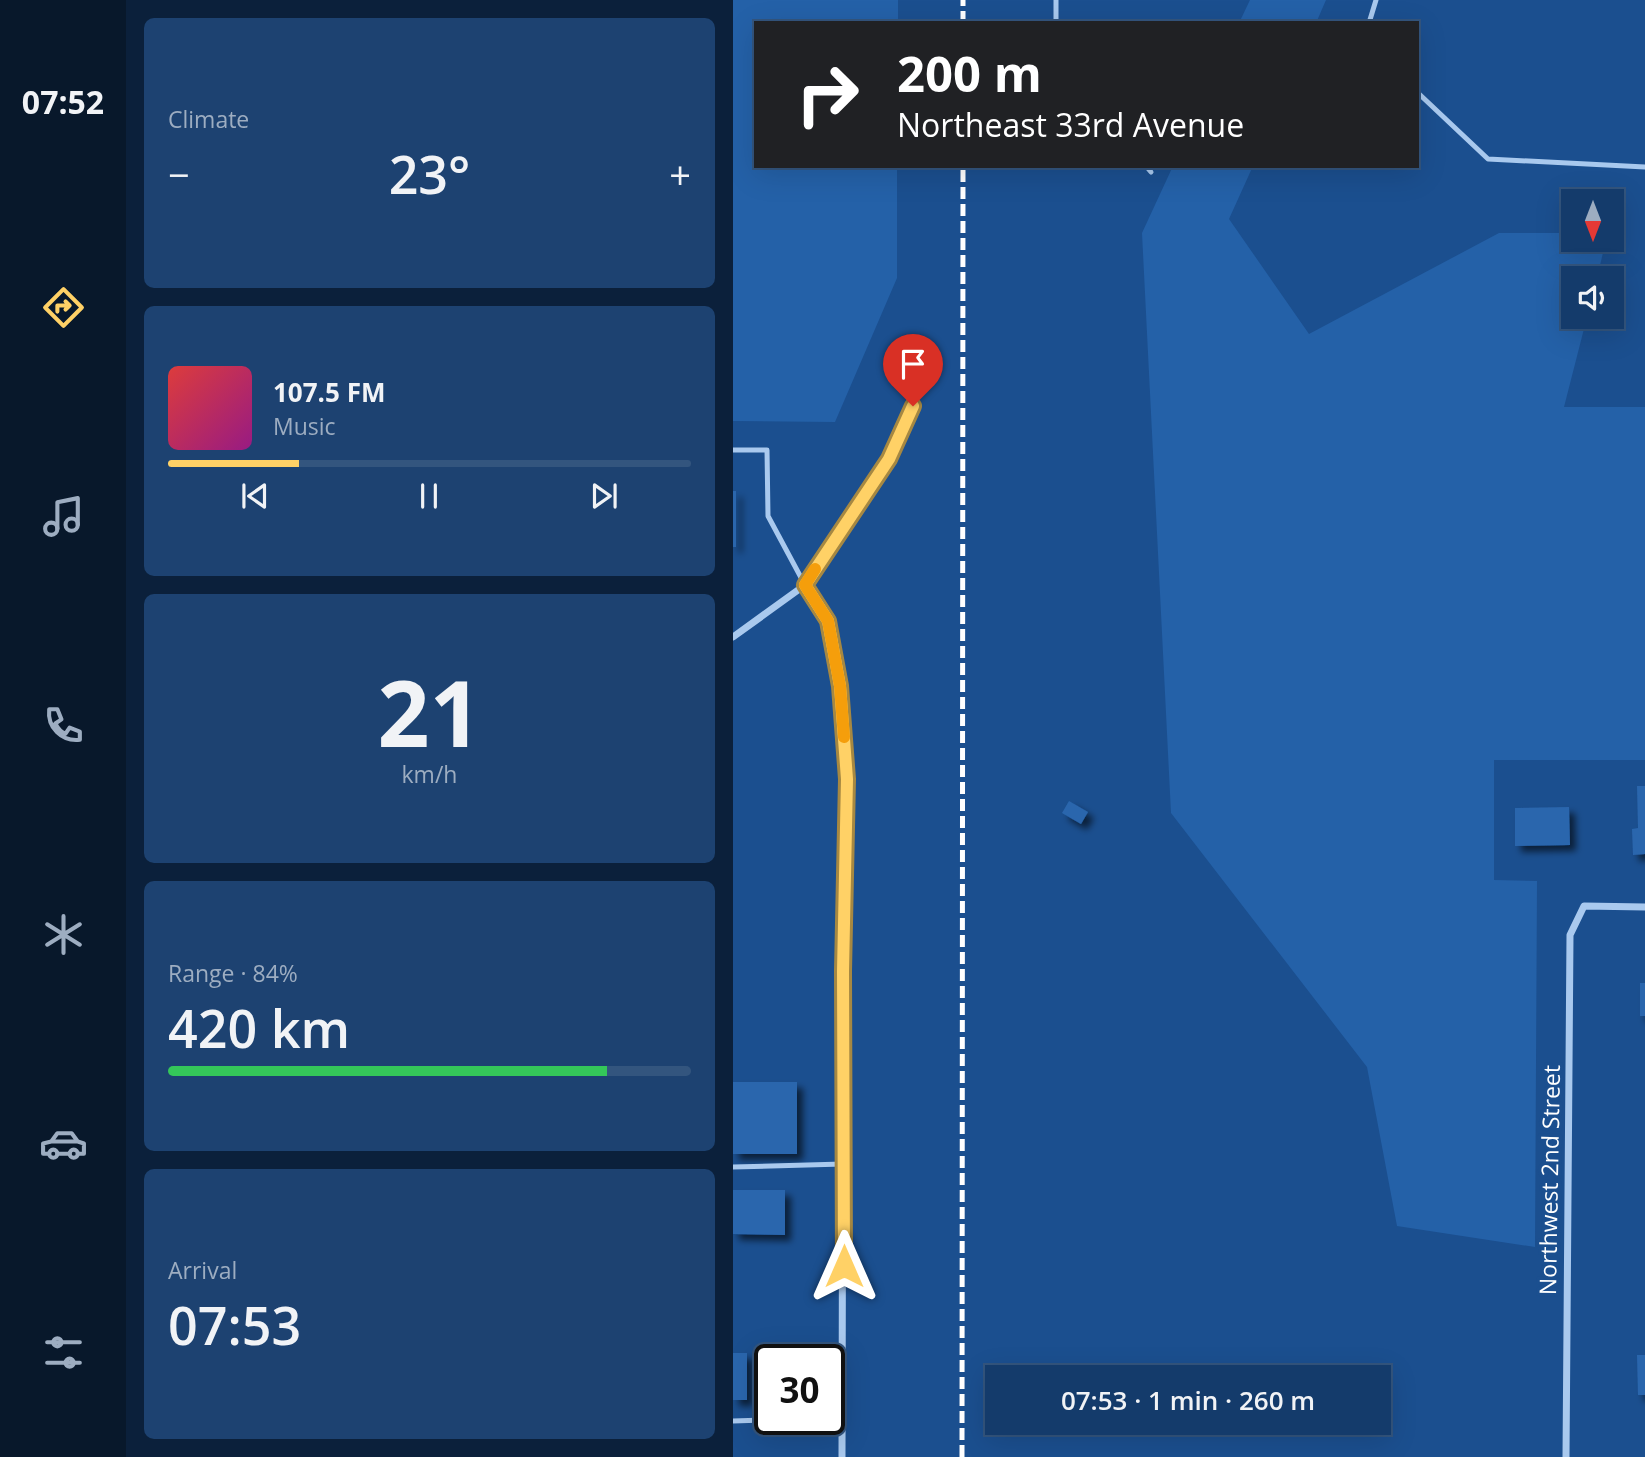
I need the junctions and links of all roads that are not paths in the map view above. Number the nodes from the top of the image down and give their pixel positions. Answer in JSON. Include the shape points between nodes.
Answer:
{"nodes":[{"id":1,"x":1056,"y":0,"type":"edge"},
{"id":2,"x":1376,"y":0,"type":"edge"},
{"id":3,"x":1056,"y":21,"type":"edge"},
{"id":4,"x":1370,"y":21,"type":"edge"},
{"id":5,"x":1419,"y":94,"type":"edge"},
{"id":6,"x":1645,"y":167,"type":"edge"},
{"id":7,"x":913,"y":406,"type":"dead end"},
{"id":8,"x":733,"y":450,"type":"edge"},
{"id":9,"x":805,"y":585,"type":"junction"},
{"id":10,"x":733,"y":637,"type":"edge"},
{"id":11,"x":1645,"y":907,"type":"edge"},
{"id":12,"x":843,"y":1164,"type":"junction"},
{"id":13,"x":733,"y":1167,"type":"edge"},
{"id":14,"x":843,"y":1344,"type":"edge"},
{"id":15,"x":754,"y":1420,"type":"edge"},
{"id":16,"x":733,"y":1421,"type":"edge"},
{"id":17,"x":843,"y":1435,"type":"edge"},
{"id":18,"x":842,"y":1457,"type":"edge"},
{"id":19,"x":1567,"y":1457,"type":"edge"}],
"edges":[{"from":1,"to":3,"type":"lane"},
{"from":2,"to":4,"type":"lane"},
{"from":5,"to":6,"type":"lane","via":[[1488,159]]},
{"from":7,"to":9,"type":"street","via":[[889,459]]},
{"from":8,"to":9,"type":"lane","via":[[767,450],[768,516]]},
{"from":9,"to":10,"type":"street"},
{"from":9,"to":12,"type":"street","via":[[828,621],[840,686],[847,779]]},
{"from":11,"to":19,"type":"street","name":"Northwest 2nd Street","via":[[1584,906],[1570,934]]},
{"from":12,"to":13,"type":"lane"},
{"from":12,"to":14,"type":"street"},
{"from":15,"to":16,"type":"lane"},
{"from":17,"to":18,"type":"street"}]}
